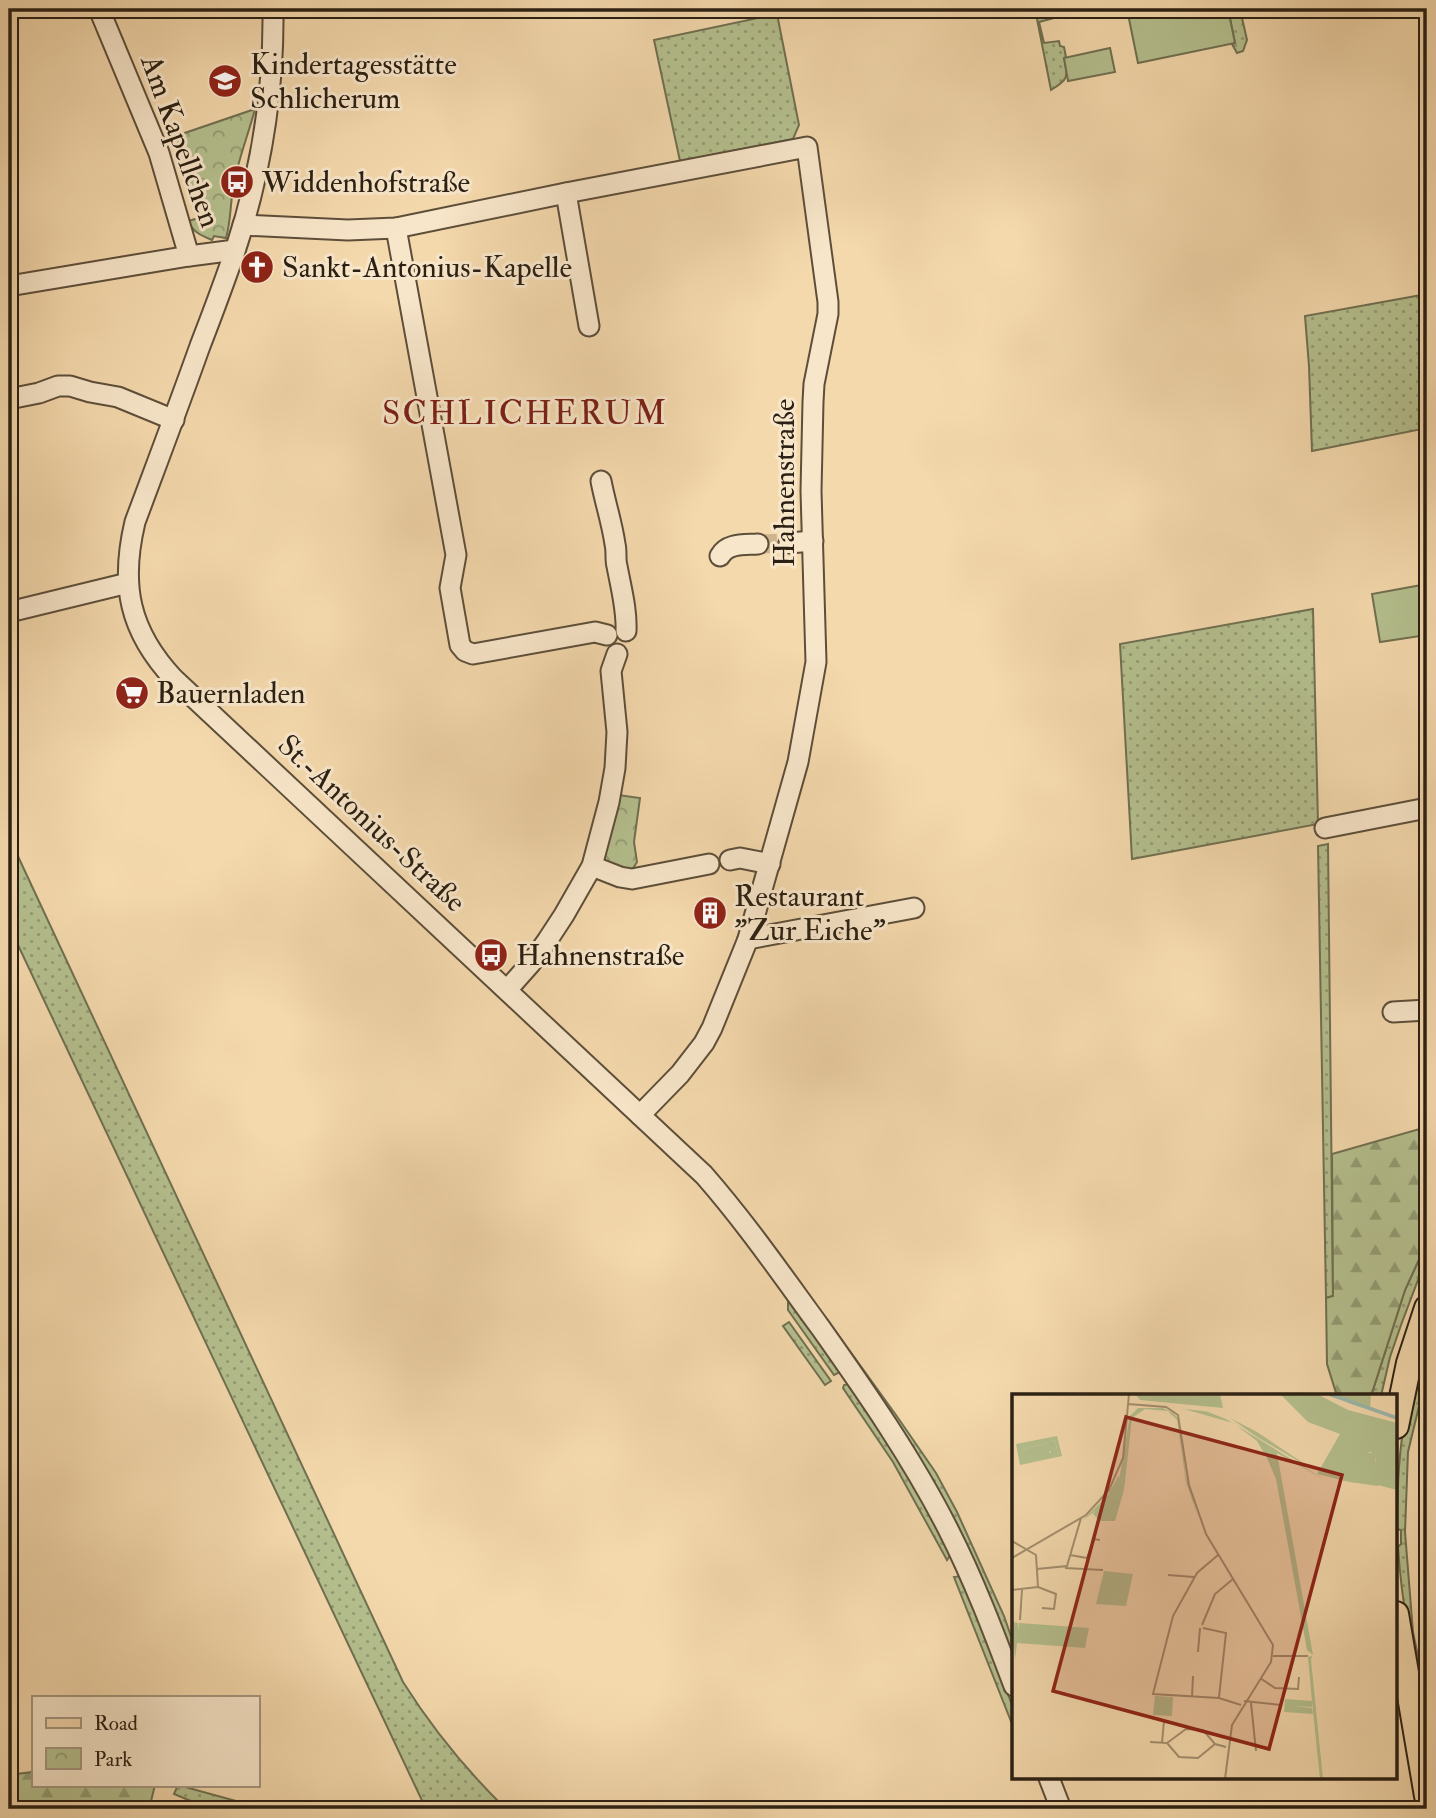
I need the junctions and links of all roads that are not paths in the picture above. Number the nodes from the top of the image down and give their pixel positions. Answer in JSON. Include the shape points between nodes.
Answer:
{"nodes":[{"id":1,"x":99,"y":9,"type":"edge"},
{"id":2,"x":273,"y":9,"type":"edge"},
{"id":3,"x":566,"y":193,"type":"junction"},
{"id":4,"x":243,"y":225,"type":"junction"},
{"id":5,"x":396,"y":228,"type":"junction"},
{"id":6,"x":235,"y":250,"type":"junction"},
{"id":7,"x":189,"y":256,"type":"junction"},
{"id":8,"x":9,"y":286,"type":"edge"},
{"id":9,"x":589,"y":326,"type":"dead end"},
{"id":10,"x":9,"y":399,"type":"edge"},
{"id":11,"x":174,"y":420,"type":"junction"},
{"id":12,"x":601,"y":481,"type":"dead end"},
{"id":13,"x":813,"y":541,"type":"junction"},
{"id":14,"x":789,"y":543,"type":"tunnel mouth"},
{"id":15,"x":758,"y":544,"type":"tunnel mouth"},
{"id":16,"x":720,"y":556,"type":"dead end"},
{"id":17,"x":128,"y":583,"type":"junction"},
{"id":18,"x":9,"y":611,"type":"edge"},
{"id":19,"x":616,"y":633,"type":"junction"},
{"id":20,"x":1427,"y":808,"type":"edge"},
{"id":21,"x":1325,"y":828,"type":"dead end"},
{"id":22,"x":730,"y":860,"type":"dead end"},
{"id":23,"x":709,"y":864,"type":"dead end"},
{"id":24,"x":769,"y":864,"type":"junction"},
{"id":25,"x":592,"y":866,"type":"junction"},
{"id":26,"x":914,"y":908,"type":"dead end"},
{"id":27,"x":748,"y":939,"type":"junction"},
{"id":28,"x":507,"y":990,"type":"junction"},
{"id":29,"x":1427,"y":1010,"type":"edge"},
{"id":30,"x":1393,"y":1012,"type":"dead end"},
{"id":31,"x":640,"y":1115,"type":"junction"},
{"id":32,"x":1427,"y":1308,"type":"edge"},
{"id":33,"x":1398,"y":1416,"type":"edge"},
{"id":34,"x":1398,"y":1626,"type":"edge"},
{"id":35,"x":1012,"y":1681,"type":"edge"},
{"id":36,"x":1050,"y":1780,"type":"edge"},
{"id":37,"x":1426,"y":1789,"type":"edge"},
{"id":38,"x":1061,"y":1809,"type":"edge"},
{"id":39,"x":1422,"y":1809,"type":"edge"}],
"edges":[{"from":1,"to":7,"type":"street","name":"Am Kapellchen","via":[[159,153]]},
{"from":2,"to":4,"type":"street","name":"St.-Antonius-Straße","via":[[268,110]]},
{"from":3,"to":5,"type":"street"},
{"from":3,"to":9,"type":"street"},
{"from":3,"to":13,"type":"street","name":"Hahnenstraße","via":[[807,147],[828,302],[814,384]]},
{"from":4,"to":5,"type":"street"},
{"from":4,"to":6,"type":"street","name":"St.-Antonius-Straße"},
{"from":5,"to":19,"type":"street","via":[[456,555],[450,588],[460,645],[472,654],[595,632]]},
{"from":6,"to":7,"type":"street","name":"Am Kapellchen"},
{"from":6,"to":11,"type":"street","name":"St.-Antonius-Straße"},
{"from":7,"to":8,"type":"street","name":"Am Kapellchen"},
{"from":10,"to":11,"type":"street","via":[[70,386],[118,397]]},
{"from":11,"to":17,"type":"street","name":"St.-Antonius-Straße","via":[[135,522]]},
{"from":12,"to":19,"type":"street","via":[[627,615]]},
{"from":13,"to":14,"type":"street"},
{"from":13,"to":24,"type":"street","name":"Hahnenstraße","via":[[816,662],[798,762]]},
{"from":15,"to":16,"type":"street","via":[[729,547]]},
{"from":17,"to":18,"type":"street"},
{"from":17,"to":28,"type":"street","name":"St.-Antonius-Straße","via":[[142,635],[167,671]]},
{"from":19,"to":25,"type":"street","via":[[605,643],[617,654],[611,671],[615,768]]},
{"from":20,"to":21,"type":"street"},
{"from":22,"to":24,"type":"street"},
{"from":23,"to":25,"type":"street","via":[[632,879]]},
{"from":24,"to":27,"type":"street","name":"Hahnenstraße"},
{"from":25,"to":28,"type":"street","via":[[565,915]]},
{"from":26,"to":27,"type":"street"},
{"from":27,"to":31,"type":"street","name":"Hahnenstraße","via":[[704,1043]]},
{"from":28,"to":31,"type":"street","name":"St.-Antonius-Straße"},
{"from":29,"to":30,"type":"street"},
{"from":31,"to":35,"type":"street","name":"St.-Antonius-Straße","via":[[732,1208],[888,1426],[973,1580]]},
{"from":32,"to":33,"type":"main road"},
{"from":34,"to":37,"type":"main road"},
{"from":36,"to":38,"type":"street"},
{"from":37,"to":39,"type":"street"}]}
